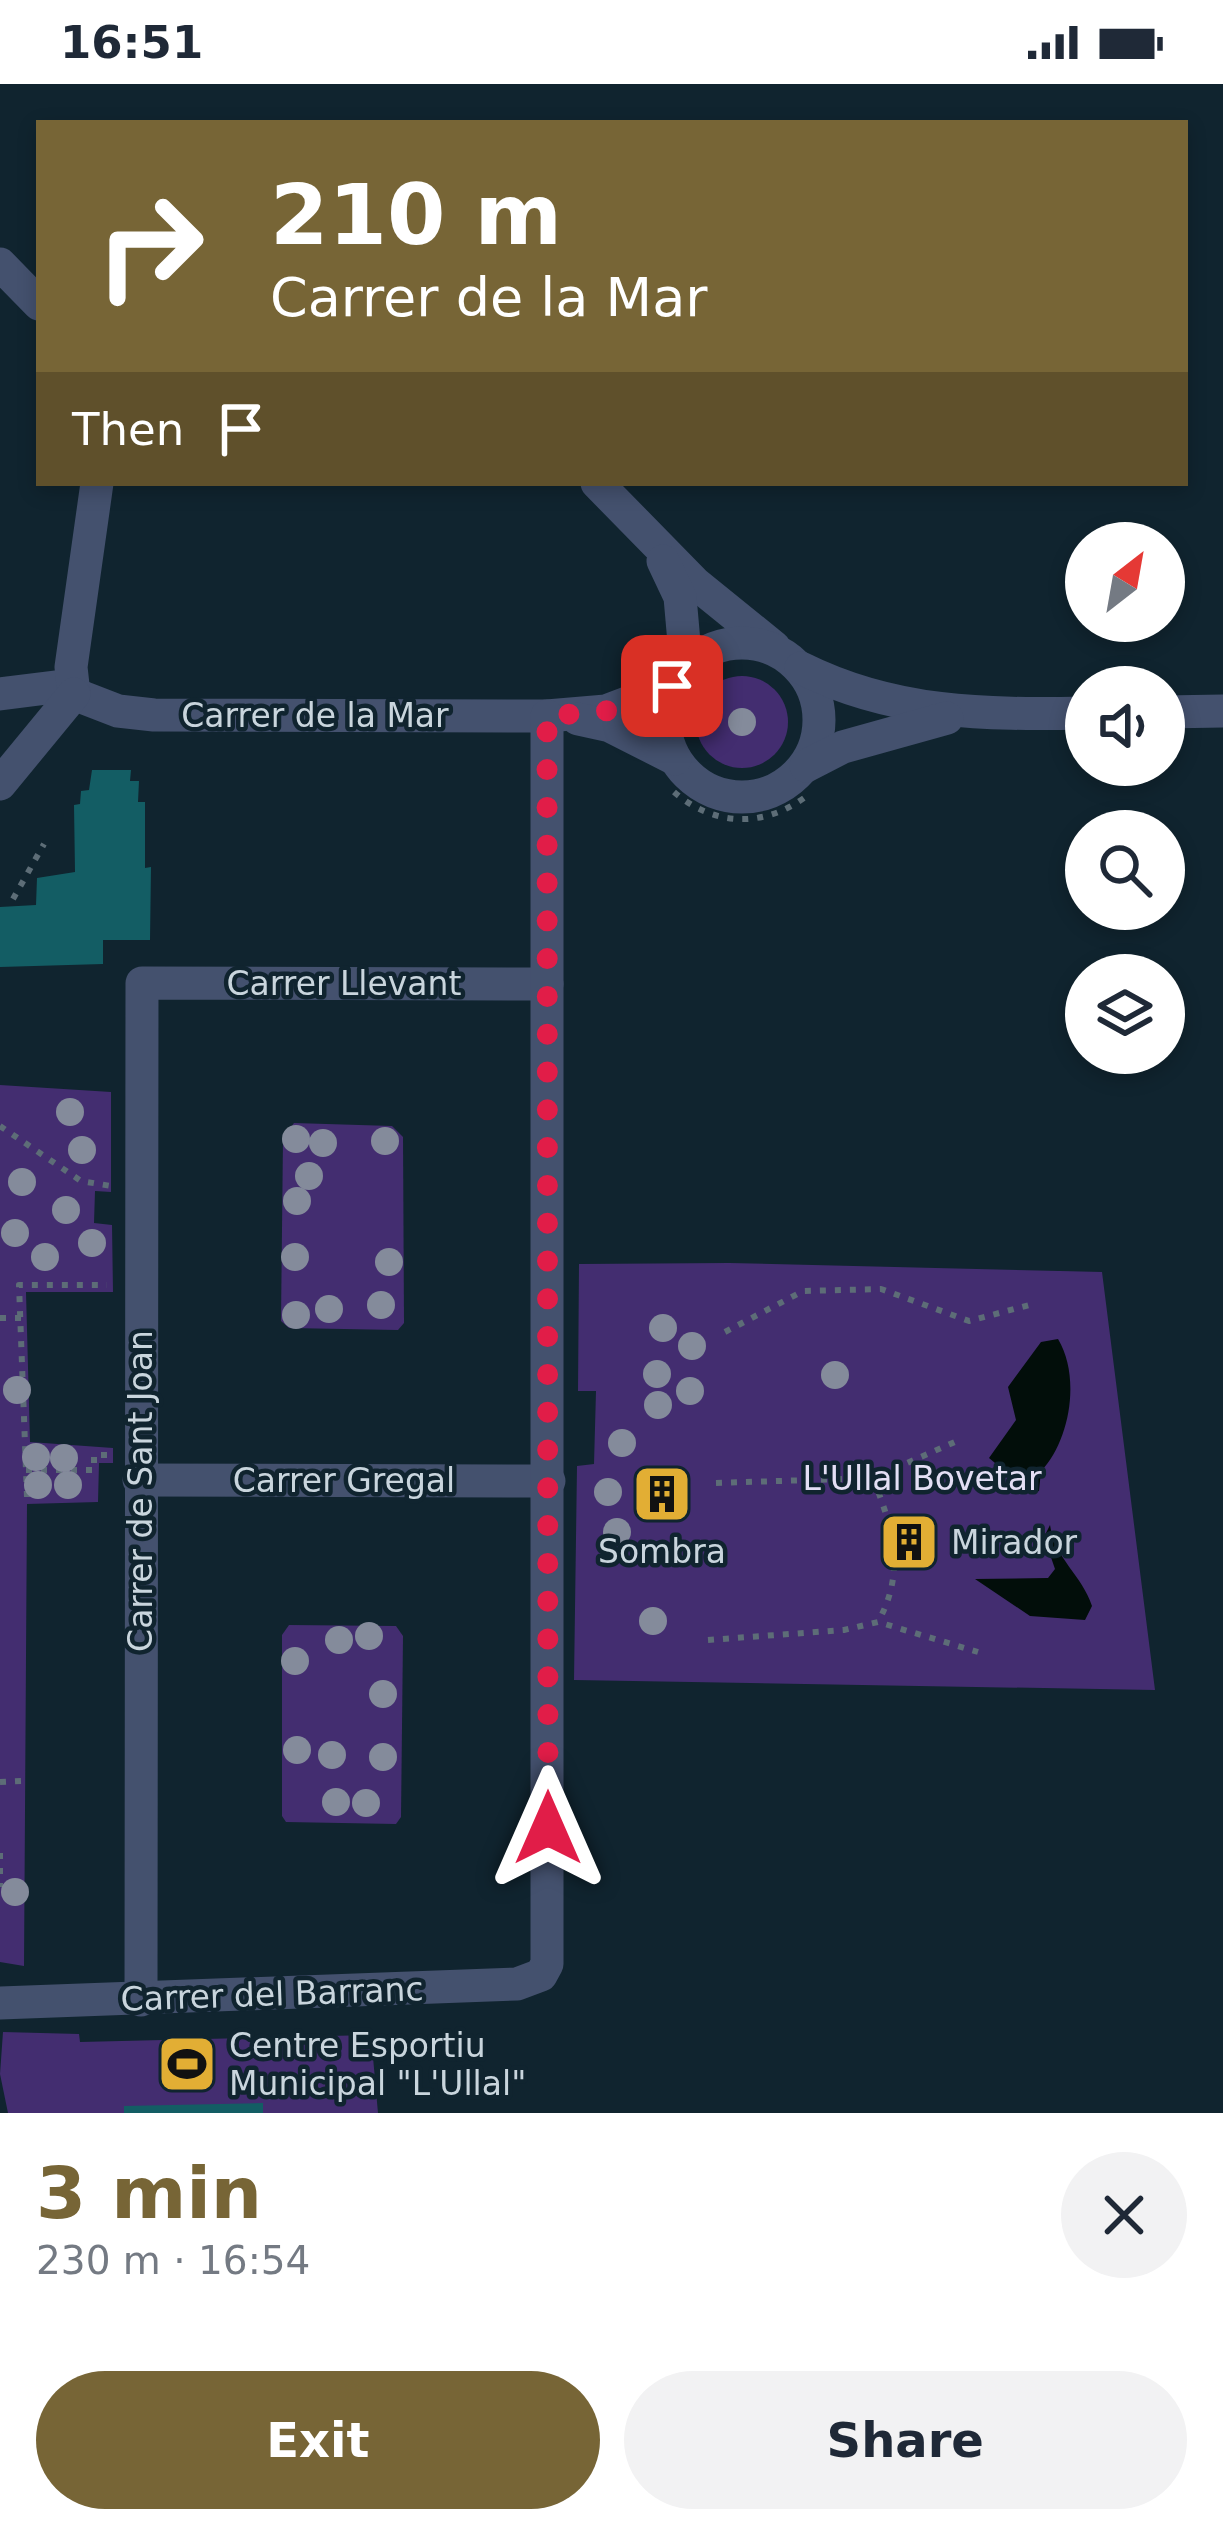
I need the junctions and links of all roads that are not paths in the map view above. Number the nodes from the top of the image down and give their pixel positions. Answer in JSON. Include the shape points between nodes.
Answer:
{"nodes":[{"id":1,"x":0,"y":264,"type":"edge"},
{"id":2,"x":36,"y":301,"type":"edge"},
{"id":3,"x":0,"y":304,"type":"edge"},
{"id":4,"x":36,"y":313,"type":"edge"},
{"id":5,"x":97,"y":486,"type":"edge"},
{"id":6,"x":601,"y":486,"type":"edge"},
{"id":7,"x":654,"y":543,"type":"junction"},
{"id":8,"x":790,"y":660,"type":"junction"},
{"id":9,"x":679,"y":676,"type":"junction"},
{"id":10,"x":72,"y":690,"type":"junction"},
{"id":11,"x":0,"y":694,"type":"edge"},
{"id":12,"x":1223,"y":711,"type":"edge"},
{"id":13,"x":1185,"y":712,"type":"edge"},
{"id":14,"x":1065,"y":713,"type":"edge"},
{"id":15,"x":553,"y":715,"type":"junction"},
{"id":16,"x":966,"y":715,"type":"junction"},
{"id":17,"x":671,"y":773,"type":"junction"},
{"id":18,"x":808,"y":780,"type":"junction"},
{"id":19,"x":0,"y":784,"type":"edge"},
{"id":20,"x":142,"y":983,"type":"joint"},
{"id":21,"x":547,"y":984,"type":"junction"},
{"id":22,"x":139,"y":1468,"type":"junction"},
{"id":23,"x":549,"y":1481,"type":"junction"},
{"id":24,"x":141,"y":2000,"type":"junction"},
{"id":25,"x":0,"y":2003,"type":"edge"}],
"edges":[{"from":1,"to":2,"type":"street"},
{"from":3,"to":4,"type":"street"},
{"from":5,"to":10,"type":"street"},
{"from":6,"to":7,"type":"street"},
{"from":7,"to":8,"type":"street"},
{"from":7,"to":9,"type":"street","via":[[680,597]]},
{"from":8,"to":9,"type":"street","via":[[756,643],[731,643]]},
{"from":8,"to":16,"type":"street","via":[[876,699]]},
{"from":8,"to":18,"type":"street","via":[[814,690],[820,716]]},
{"from":9,"to":15,"type":"street","name":"Carrer de la Mar","via":[[606,711]]},
{"from":9,"to":17,"type":"street","via":[[664,710]]},
{"from":10,"to":11,"type":"street"},
{"from":10,"to":15,"type":"street","name":"Carrer de la Mar","via":[[114,710],[154,715]]},
{"from":10,"to":19,"type":"street"},
{"from":12,"to":13,"type":"street"},
{"from":14,"to":16,"type":"street"},
{"from":15,"to":17,"type":"street","name":"Carrer de la Mar","via":[[610,726]]},
{"from":15,"to":21,"type":"street"},
{"from":16,"to":18,"type":"street","via":[[893,731]]},
{"from":17,"to":18,"type":"street","via":[[737,798]]},
{"from":20,"to":21,"type":"street","name":"Carrer Llevant"},
{"from":20,"to":22,"type":"street","name":"Carrer de Sant Joan"},
{"from":21,"to":23,"type":"street"},
{"from":22,"to":23,"type":"street","name":"Carrer Gregal"},
{"from":22,"to":24,"type":"street","name":"Carrer de Sant Joan"},
{"from":23,"to":24,"type":"street","name":"Carrer del Barranc","via":[[542,1975],[517,1984]]},
{"from":24,"to":25,"type":"street","name":"Carrer del Barranc"}]}
